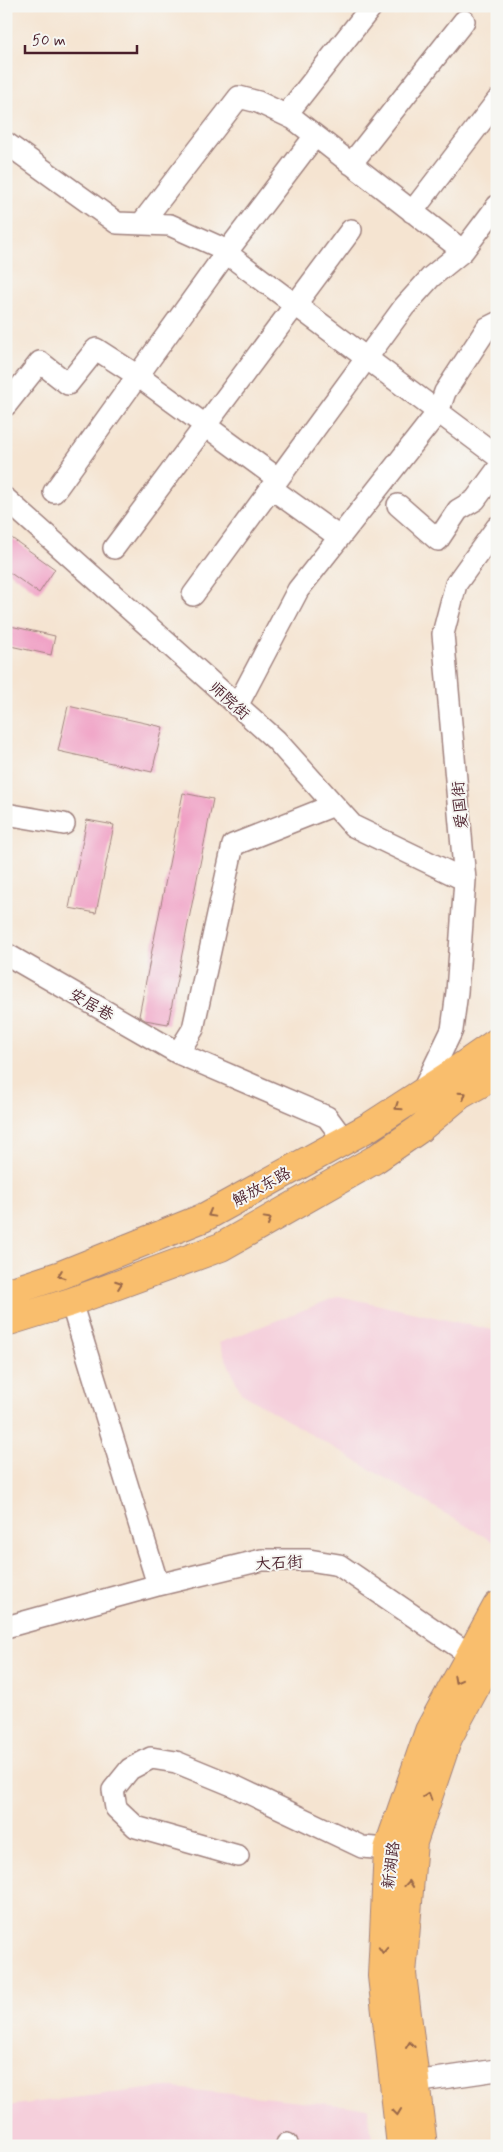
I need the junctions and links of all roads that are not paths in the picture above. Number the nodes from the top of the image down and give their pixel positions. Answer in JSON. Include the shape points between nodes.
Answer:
{"nodes":[{"id":1,"x":372,"y":6,"type":"edge"},
{"id":2,"x":464,"y":21,"type":"dead end"},
{"id":3,"x":497,"y":101,"type":"edge"},
{"id":4,"x":286,"y":115,"type":"junction"},
{"id":5,"x":315,"y":136,"type":"junction"},
{"id":6,"x":6,"y":143,"type":"edge"},
{"id":7,"x":351,"y":164,"type":"junction"},
{"id":8,"x":497,"y":206,"type":"edge"},
{"id":9,"x":412,"y":212,"type":"junction"},
{"id":10,"x":141,"y":224,"type":"junction"},
{"id":11,"x":351,"y":230,"type":"dead end"},
{"id":12,"x":463,"y":250,"type":"junction"},
{"id":13,"x":226,"y":253,"type":"junction"},
{"id":14,"x":294,"y":304,"type":"junction"},
{"id":15,"x":497,"y":323,"type":"edge"},
{"id":16,"x":366,"y":358,"type":"junction"},
{"id":17,"x":138,"y":376,"type":"junction"},
{"id":18,"x":6,"y":406,"type":"edge"},
{"id":19,"x":438,"y":412,"type":"junction"},
{"id":20,"x":207,"y":426,"type":"junction"},
{"id":21,"x":497,"y":456,"type":"edge"},
{"id":22,"x":497,"y":470,"type":"edge"},
{"id":23,"x":274,"y":483,"type":"junction"},
{"id":24,"x":54,"y":492,"type":"dead end"},
{"id":25,"x":6,"y":498,"type":"edge"},
{"id":26,"x":398,"y":505,"type":"dead end"},
{"id":27,"x":497,"y":528,"type":"edge"},
{"id":28,"x":339,"y":536,"type":"junction"},
{"id":29,"x":114,"y":548,"type":"dead end"},
{"id":30,"x":193,"y":596,"type":"dead end"},
{"id":31,"x":237,"y":706,"type":"junction"},
{"id":32,"x":334,"y":805,"type":"junction"},
{"id":33,"x":6,"y":814,"type":"edge"},
{"id":34,"x":64,"y":824,"type":"dead end"},
{"id":35,"x":465,"y":880,"type":"junction"},
{"id":36,"x":6,"y":954,"type":"edge"},
{"id":37,"x":497,"y":1042,"type":"edge"},
{"id":38,"x":178,"y":1053,"type":"junction"},
{"id":39,"x":497,"y":1074,"type":"edge"},
{"id":40,"x":423,"y":1090,"type":"junction"},
{"id":41,"x":344,"y":1140,"type":"junction"},
{"id":42,"x":6,"y":1292,"type":"edge"},
{"id":43,"x":71,"y":1302,"type":"junction"},
{"id":44,"x":6,"y":1322,"type":"edge"},
{"id":45,"x":158,"y":1586,"type":"junction"},
{"id":46,"x":497,"y":1606,"type":"edge"},
{"id":47,"x":6,"y":1627,"type":"edge"},
{"id":48,"x":488,"y":1660,"type":"edge"},
{"id":49,"x":401,"y":1846,"type":"junction"},
{"id":50,"x":238,"y":1856,"type":"dead end"},
{"id":51,"x":497,"y":2070,"type":"edge"},
{"id":52,"x":415,"y":2082,"type":"junction"},
{"id":53,"x":401,"y":2146,"type":"edge"},
{"id":54,"x":423,"y":2146,"type":"edge"}],
"edges":[{"from":1,"to":4,"type":"street"},
{"from":2,"to":7,"type":"street"},
{"from":3,"to":9,"type":"street"},
{"from":4,"to":5,"type":"street"},
{"from":4,"to":10,"type":"street","via":[[239,97]]},
{"from":5,"to":7,"type":"street"},
{"from":5,"to":13,"type":"street"},
{"from":6,"to":10,"type":"street","via":[[117,223]]},
{"from":7,"to":9,"type":"street"},
{"from":8,"to":12,"type":"street"},
{"from":9,"to":12,"type":"street"},
{"from":10,"to":13,"type":"street","via":[[170,225],[218,246]]},
{"from":11,"to":14,"type":"street"},
{"from":12,"to":16,"type":"street","via":[[431,276]]},
{"from":13,"to":14,"type":"street"},
{"from":13,"to":17,"type":"street"},
{"from":14,"to":16,"type":"street"},
{"from":14,"to":20,"type":"street"},
{"from":15,"to":19,"type":"street","via":[[487,328],[444,392]]},
{"from":16,"to":19,"type":"street"},
{"from":16,"to":23,"type":"street"},
{"from":17,"to":18,"type":"street","via":[[96,349],[68,384],[40,362]]},
{"from":17,"to":20,"type":"street"},
{"from":17,"to":24,"type":"street"},
{"from":19,"to":21,"type":"street"},
{"from":19,"to":28,"type":"street"},
{"from":20,"to":23,"type":"street"},
{"from":20,"to":29,"type":"street"},
{"from":22,"to":26,"type":"street","via":[[475,500],[458,510],[438,540]]},
{"from":23,"to":28,"type":"street"},
{"from":23,"to":30,"type":"street"},
{"from":25,"to":31,"type":"street","name":"师院街"},
{"from":27,"to":35,"type":"street","name":"爱国街","via":[[456,584],[443,634]]},
{"from":28,"to":31,"type":"street","via":[[298,590]]},
{"from":31,"to":32,"type":"street","name":"师院街","via":[[276,740]]},
{"from":32,"to":35,"type":"street","name":"师院街","via":[[353,826]]},
{"from":32,"to":38,"type":"street","via":[[233,845],[192,1029]]},
{"from":33,"to":34,"type":"street"},
{"from":35,"to":40,"type":"street","name":"爱国街","via":[[458,992],[452,1030]]},
{"from":36,"to":38,"type":"street","name":"安居巷"},
{"from":37,"to":40,"type":"main road","name":"解放东路"},
{"from":38,"to":41,"type":"street","name":"安居巷","via":[[327,1117]]},
{"from":43,"to":39,"type":"main road","name":"解放东路","one_way":true,"via":[[221,1247],[374,1160],[418,1130],[460,1095]]},
{"from":40,"to":41,"type":"main road","name":"解放东路","one_way":true},
{"from":41,"to":42,"type":"main road","name":"解放东路","one_way":true,"via":[[204,1218],[60,1275]]},
{"from":43,"to":44,"type":"main road","name":"解放东路"},
{"from":43,"to":45,"type":"street"},
{"from":45,"to":47,"type":"street","name":"大石街"},
{"from":45,"to":48,"type":"street","name":"大石街","via":[[262,1560],[309,1560],[339,1565]]},
{"from":46,"to":48,"type":"main road","name":"新湖路"},
{"from":48,"to":49,"type":"main road","name":"新湖路","via":[[448,1738]]},
{"from":49,"to":50,"type":"street","via":[[362,1847],[176,1762],[151,1758],[130,1769],[113,1790],[116,1808],[136,1827]]},
{"from":52,"to":49,"type":"main road","name":"新湖路","one_way":true,"via":[[402,1974]]},
{"from":49,"to":53,"type":"main road","name":"新湖路","one_way":true,"via":[[382,1976]]},
{"from":51,"to":52,"type":"street"},
{"from":52,"to":54,"type":"main road","name":"新湖路"}]}
